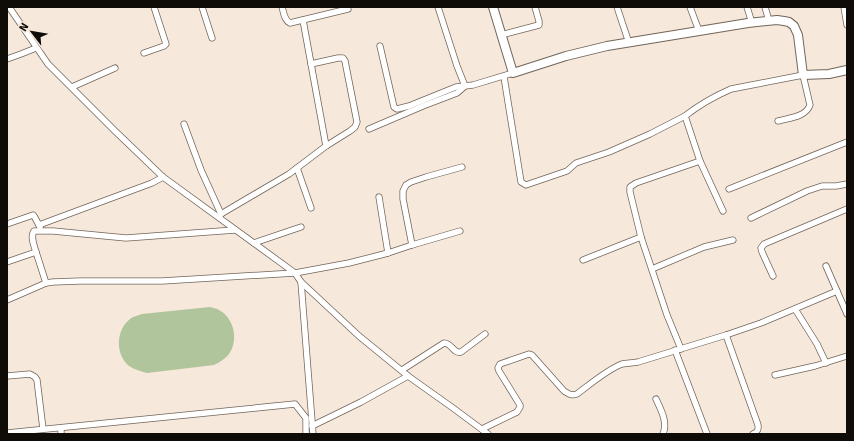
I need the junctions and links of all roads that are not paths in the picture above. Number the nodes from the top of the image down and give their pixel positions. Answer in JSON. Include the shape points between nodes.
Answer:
{"nodes":[{"id":1,"x":9,"y":7,"type":"edge"},
{"id":2,"x":154,"y":7,"type":"edge"},
{"id":3,"x":202,"y":7,"type":"edge"},
{"id":4,"x":282,"y":7,"type":"edge"},
{"id":5,"x":438,"y":7,"type":"edge"},
{"id":6,"x":493,"y":7,"type":"edge"},
{"id":7,"x":535,"y":7,"type":"edge"},
{"id":8,"x":617,"y":7,"type":"edge"},
{"id":9,"x":690,"y":7,"type":"edge"},
{"id":10,"x":746,"y":7,"type":"edge"},
{"id":11,"x":765,"y":7,"type":"edge"},
{"id":12,"x":844,"y":7,"type":"edge"},
{"id":13,"x":348,"y":9,"type":"dead end"},
{"id":14,"x":303,"y":20,"type":"junction"},
{"id":15,"x":769,"y":21,"type":"junction"},
{"id":16,"x":752,"y":22,"type":"junction"},
{"id":17,"x":847,"y":25,"type":"edge"},
{"id":18,"x":698,"y":31,"type":"junction"},
{"id":19,"x":501,"y":36,"type":"junction"},
{"id":20,"x":212,"y":38,"type":"dead end"},
{"id":21,"x":629,"y":43,"type":"junction"},
{"id":22,"x":380,"y":46,"type":"dead end"},
{"id":23,"x":36,"y":48,"type":"junction"},
{"id":24,"x":144,"y":54,"type":"dead end"},
{"id":25,"x":7,"y":59,"type":"edge"},
{"id":26,"x":311,"y":64,"type":"junction"},
{"id":27,"x":115,"y":68,"type":"dead end"},
{"id":28,"x":847,"y":70,"type":"edge"},
{"id":29,"x":513,"y":74,"type":"junction"},
{"id":30,"x":803,"y":75,"type":"junction"},
{"id":31,"x":504,"y":77,"type":"junction"},
{"id":32,"x":465,"y":86,"type":"junction"},
{"id":33,"x":72,"y":87,"type":"junction"},
{"id":34,"x":685,"y":116,"type":"junction"},
{"id":35,"x":778,"y":121,"type":"dead end"},
{"id":36,"x":184,"y":124,"type":"dead end"},
{"id":37,"x":370,"y":129,"type":"dead end"},
{"id":38,"x":847,"y":142,"type":"edge"},
{"id":39,"x":326,"y":146,"type":"junction"},
{"id":40,"x":700,"y":161,"type":"junction"},
{"id":41,"x":462,"y":167,"type":"dead end"},
{"id":42,"x":297,"y":168,"type":"junction"},
{"id":43,"x":163,"y":178,"type":"junction"},
{"id":44,"x":847,"y":184,"type":"edge"},
{"id":45,"x":729,"y":189,"type":"dead end"},
{"id":46,"x":379,"y":197,"type":"dead end"},
{"id":47,"x":311,"y":208,"type":"dead end"},
{"id":48,"x":847,"y":209,"type":"edge"},
{"id":49,"x":723,"y":211,"type":"dead end"},
{"id":50,"x":220,"y":216,"type":"junction"},
{"id":51,"x":751,"y":218,"type":"dead end"},
{"id":52,"x":7,"y":224,"type":"edge"},
{"id":53,"x":39,"y":225,"type":"junction"},
{"id":54,"x":301,"y":227,"type":"dead end"},
{"id":55,"x":235,"y":230,"type":"junction"},
{"id":56,"x":42,"y":231,"type":"junction"},
{"id":57,"x":460,"y":231,"type":"dead end"},
{"id":58,"x":641,"y":237,"type":"junction"},
{"id":59,"x":733,"y":240,"type":"dead end"},
{"id":60,"x":254,"y":243,"type":"junction"},
{"id":61,"x":412,"y":245,"type":"junction"},
{"id":62,"x":36,"y":252,"type":"junction"},
{"id":63,"x":388,"y":253,"type":"junction"},
{"id":64,"x":583,"y":260,"type":"dead end"},
{"id":65,"x":7,"y":262,"type":"edge"},
{"id":66,"x":826,"y":266,"type":"dead end"},
{"id":67,"x":652,"y":269,"type":"junction"},
{"id":68,"x":295,"y":273,"type":"junction"},
{"id":69,"x":773,"y":276,"type":"dead end"},
{"id":70,"x":301,"y":282,"type":"junction"},
{"id":71,"x":46,"y":283,"type":"junction"},
{"id":72,"x":837,"y":291,"type":"junction"},
{"id":73,"x":7,"y":300,"type":"edge"},
{"id":74,"x":794,"y":308,"type":"junction"},
{"id":75,"x":847,"y":314,"type":"edge"},
{"id":76,"x":485,"y":334,"type":"dead end"},
{"id":77,"x":726,"y":335,"type":"junction"},
{"id":78,"x":678,"y":349,"type":"junction"},
{"id":79,"x":847,"y":356,"type":"edge"},
{"id":80,"x":826,"y":363,"type":"junction"},
{"id":81,"x":402,"y":370,"type":"junction"},
{"id":82,"x":775,"y":375,"type":"dead end"},
{"id":83,"x":7,"y":376,"type":"edge"},
{"id":84,"x":408,"y":376,"type":"junction"},
{"id":85,"x":656,"y":399,"type":"dead end"},
{"id":86,"x":312,"y":426,"type":"junction"},
{"id":87,"x":43,"y":429,"type":"junction"},
{"id":88,"x":482,"y":429,"type":"junction"},
{"id":89,"x":61,"y":431,"type":"edge"},
{"id":90,"x":7,"y":433,"type":"edge"},
{"id":91,"x":306,"y":434,"type":"edge"},
{"id":92,"x":313,"y":434,"type":"edge"},
{"id":93,"x":488,"y":434,"type":"edge"},
{"id":94,"x":663,"y":434,"type":"edge"},
{"id":95,"x":707,"y":434,"type":"edge"},
{"id":96,"x":753,"y":434,"type":"edge"}],
"edges":[{"from":1,"to":23,"type":"street"},
{"from":2,"to":24,"type":"street","via":[[166,44]]},
{"from":3,"to":20,"type":"street"},
{"from":4,"to":14,"type":"street","via":[[287,22]]},
{"from":5,"to":32,"type":"street"},
{"from":6,"to":19,"type":"street"},
{"from":7,"to":19,"type":"street","via":[[538,25]]},
{"from":8,"to":21,"type":"street"},
{"from":9,"to":18,"type":"street"},
{"from":10,"to":16,"type":"street"},
{"from":11,"to":15,"type":"street"},
{"from":12,"to":17,"type":"street"},
{"from":13,"to":14,"type":"street"},
{"from":14,"to":26,"type":"street"},
{"from":15,"to":16,"type":"street"},
{"from":15,"to":30,"type":"street","via":[[784,21],[794,26],[798,34]]},
{"from":16,"to":18,"type":"street"},
{"from":18,"to":21,"type":"street"},
{"from":19,"to":29,"type":"street"},
{"from":21,"to":29,"type":"street","via":[[566,56]]},
{"from":22,"to":32,"type":"street","via":[[394,107],[397,109]]},
{"from":23,"to":25,"type":"street"},
{"from":23,"to":33,"type":"street","via":[[48,64]]},
{"from":26,"to":39,"type":"street"},
{"from":26,"to":39,"type":"street","via":[[343,58],[357,122],[350,131]]},
{"from":27,"to":33,"type":"street"},
{"from":28,"to":30,"type":"street","via":[[830,74]]},
{"from":29,"to":31,"type":"street"},
{"from":30,"to":34,"type":"street","via":[[722,93]]},
{"from":30,"to":35,"type":"street","via":[[809,108],[800,115]]},
{"from":31,"to":32,"type":"street"},
{"from":31,"to":34,"type":"street","via":[[521,182],[526,185],[567,171],[576,163],[650,134]]},
{"from":32,"to":37,"type":"street","via":[[457,93]]},
{"from":33,"to":43,"type":"street"},
{"from":34,"to":40,"type":"street"},
{"from":36,"to":50,"type":"street"},
{"from":38,"to":45,"type":"street"},
{"from":39,"to":42,"type":"street"},
{"from":40,"to":49,"type":"street"},
{"from":40,"to":58,"type":"street","via":[[636,182],[630,187]]},
{"from":41,"to":61,"type":"street","via":[[406,185],[403,199]]},
{"from":42,"to":47,"type":"street"},
{"from":42,"to":50,"type":"street"},
{"from":43,"to":50,"type":"street"},
{"from":43,"to":53,"type":"street"},
{"from":44,"to":51,"type":"street","via":[[822,186],[807,191]]},
{"from":46,"to":63,"type":"street"},
{"from":48,"to":69,"type":"street","via":[[764,244],[762,252]]},
{"from":50,"to":55,"type":"street"},
{"from":52,"to":53,"type":"street","via":[[31,215]]},
{"from":53,"to":56,"type":"street"},
{"from":54,"to":60,"type":"street"},
{"from":55,"to":56,"type":"street","via":[[126,238]]},
{"from":55,"to":60,"type":"street"},
{"from":56,"to":62,"type":"street","via":[[34,231],[32,235]]},
{"from":57,"to":61,"type":"street"},
{"from":58,"to":64,"type":"street"},
{"from":58,"to":67,"type":"street"},
{"from":59,"to":67,"type":"street","via":[[704,248]]},
{"from":60,"to":68,"type":"street"},
{"from":61,"to":63,"type":"street"},
{"from":62,"to":65,"type":"street"},
{"from":62,"to":71,"type":"street"},
{"from":63,"to":68,"type":"street"},
{"from":66,"to":72,"type":"street"},
{"from":67,"to":78,"type":"street"},
{"from":68,"to":70,"type":"street"},
{"from":68,"to":71,"type":"street","via":[[162,281]]},
{"from":70,"to":81,"type":"street","via":[[359,336]]},
{"from":70,"to":86,"type":"street"},
{"from":71,"to":73,"type":"street"},
{"from":72,"to":74,"type":"street"},
{"from":72,"to":75,"type":"street"},
{"from":74,"to":77,"type":"street"},
{"from":74,"to":80,"type":"street"},
{"from":76,"to":81,"type":"street","via":[[458,353],[444,343]]},
{"from":77,"to":78,"type":"street"},
{"from":77,"to":96,"type":"street","via":[[759,428]]},
{"from":78,"to":88,"type":"street","via":[[616,366],[573,396],[564,391],[532,355],[500,364],[499,371],[520,408],[517,412]]},
{"from":78,"to":95,"type":"street"},
{"from":79,"to":80,"type":"street"},
{"from":80,"to":82,"type":"street"},
{"from":81,"to":84,"type":"street"},
{"from":83,"to":87,"type":"street","via":[[30,374],[37,380]]},
{"from":84,"to":86,"type":"street"},
{"from":84,"to":88,"type":"street"},
{"from":85,"to":94,"type":"street","via":[[664,420]]},
{"from":86,"to":92,"type":"street"},
{"from":87,"to":89,"type":"street"},
{"from":87,"to":90,"type":"street"},
{"from":88,"to":93,"type":"street"},
{"from":89,"to":91,"type":"street","via":[[295,404],[306,418]]}]}
